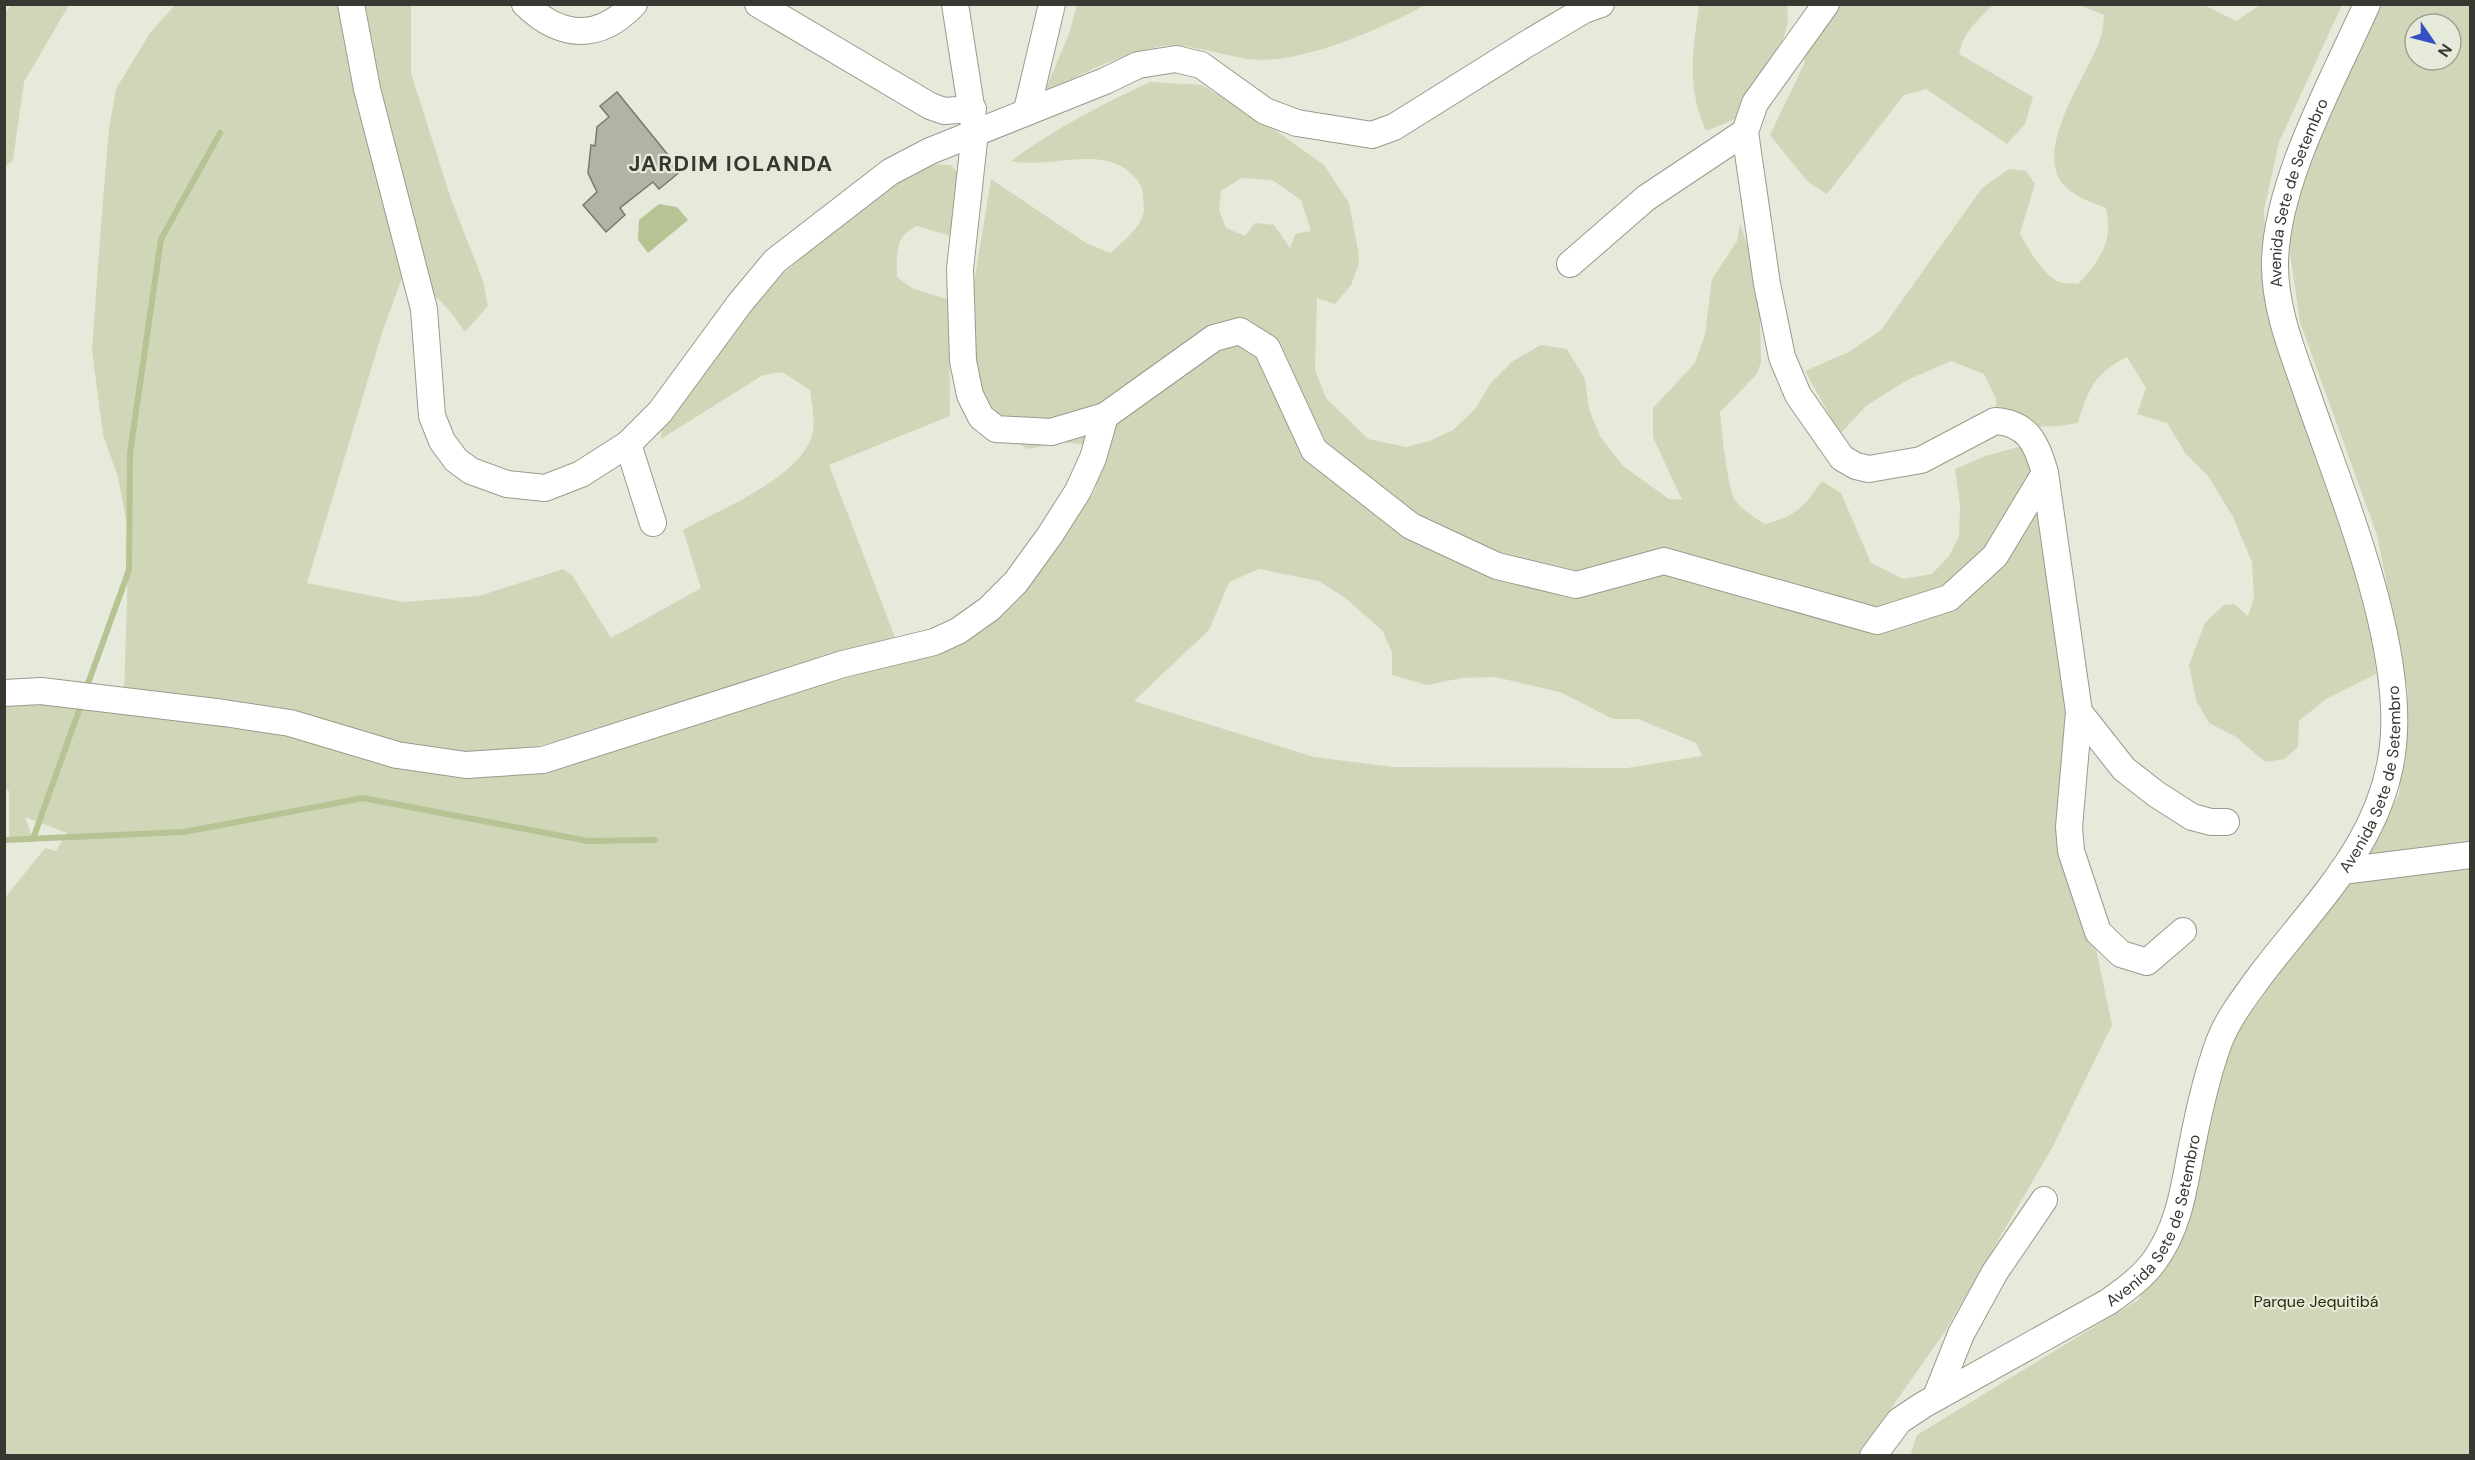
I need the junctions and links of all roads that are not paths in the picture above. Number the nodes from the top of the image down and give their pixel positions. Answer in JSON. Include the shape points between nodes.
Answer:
{"nodes":[{"id":1,"x":351,"y":4,"type":"edge"},
{"id":2,"x":525,"y":4,"type":"edge"},
{"id":3,"x":634,"y":4,"type":"edge"},
{"id":4,"x":758,"y":4,"type":"edge"},
{"id":5,"x":955,"y":4,"type":"edge"},
{"id":6,"x":1052,"y":4,"type":"edge"},
{"id":7,"x":1601,"y":4,"type":"edge"},
{"id":8,"x":1826,"y":4,"type":"edge"},
{"id":9,"x":2367,"y":4,"type":"edge"},
{"id":10,"x":1027,"y":110,"type":"junction"},
{"id":11,"x":974,"y":121,"type":"junction"},
{"id":12,"x":1745,"y":132,"type":"junction"},
{"id":13,"x":1570,"y":264,"type":"dead end"},
{"id":14,"x":1105,"y":416,"type":"junction"},
{"id":15,"x":628,"y":444,"type":"junction"},
{"id":16,"x":2045,"y":473,"type":"junction"},
{"id":17,"x":653,"y":524,"type":"dead end"},
{"id":18,"x":4,"y":693,"type":"edge"},
{"id":19,"x":2079,"y":712,"type":"junction"},
{"id":20,"x":2226,"y":822,"type":"dead end"},
{"id":21,"x":2470,"y":855,"type":"edge"},
{"id":22,"x":2342,"y":871,"type":"junction"},
{"id":23,"x":2183,"y":931,"type":"dead end"},
{"id":24,"x":2044,"y":1200,"type":"dead end"},
{"id":25,"x":1930,"y":1401,"type":"junction"},
{"id":26,"x":1873,"y":1455,"type":"edge"}],
"edges":[{"from":1,"to":15,"type":"street","via":[[367,89],[424,309],[432,416],[442,441],[456,460],[471,471],[507,484],[545,488],[581,474]]},
{"from":2,"to":3,"type":"street","via":[[554,25],[579,33],[605,26]]},
{"from":4,"to":11,"type":"street","via":[[930,106]]},
{"from":5,"to":11,"type":"street"},
{"from":6,"to":10,"type":"street"},
{"from":7,"to":10,"type":"street","via":[[1525,45],[1394,127],[1372,135],[1298,123],[1265,111],[1201,65],[1176,59],[1138,65]]},
{"from":8,"to":12,"type":"street","via":[[1755,103]]},
{"from":9,"to":22,"type":"street","name":"Avenida Sete de Setembro","via":[[2292,174],[2279,225],[2275,265],[2282,320],[2358,540],[2393,688],[2394,744],[2386,784],[2375,820]]},
{"from":10,"to":11,"type":"street"},
{"from":11,"to":14,"type":"street","via":[[960,269],[963,362],[970,395],[981,417],[996,429],[1051,432]]},
{"from":11,"to":15,"type":"street","via":[[891,172],[776,261],[660,412]]},
{"from":12,"to":13,"type":"street","via":[[1646,198]]},
{"from":12,"to":16,"type":"street","via":[[1782,357],[1798,395],[1842,458],[1869,469],[1921,460],[1995,421],[2008,422],[2026,431],[2038,446]]},
{"from":14,"to":16,"type":"street","via":[[1214,338],[1240,331],[1267,348],[1314,450],[1411,526],[1497,566],[1576,585],[1664,561],[1877,621],[1949,598],[1995,556]]},
{"from":14,"to":18,"type":"street","via":[[1078,491],[1050,535],[1016,582],[989,609],[958,631],[934,642],[843,664],[543,760],[466,765],[397,755],[290,723],[41,691]]},
{"from":15,"to":17,"type":"street"},
{"from":16,"to":19,"type":"street"},
{"from":19,"to":20,"type":"street","via":[[2124,769],[2156,794],[2192,817]]},
{"from":19,"to":23,"type":"street","via":[[2069,827],[2072,851],[2098,932],[2121,954],[2147,962]]},
{"from":21,"to":22,"type":"street"},
{"from":22,"to":25,"type":"street","name":"Avenida Sete de Setembro","via":[[2237,1008],[2219,1041],[2181,1208],[2155,1260],[2108,1302]]},
{"from":24,"to":25,"type":"street","via":[[1995,1272],[1960,1334]]},
{"from":25,"to":26,"type":"street","name":"Avenida Sete de Setembro","via":[[1899,1421]]}]}
